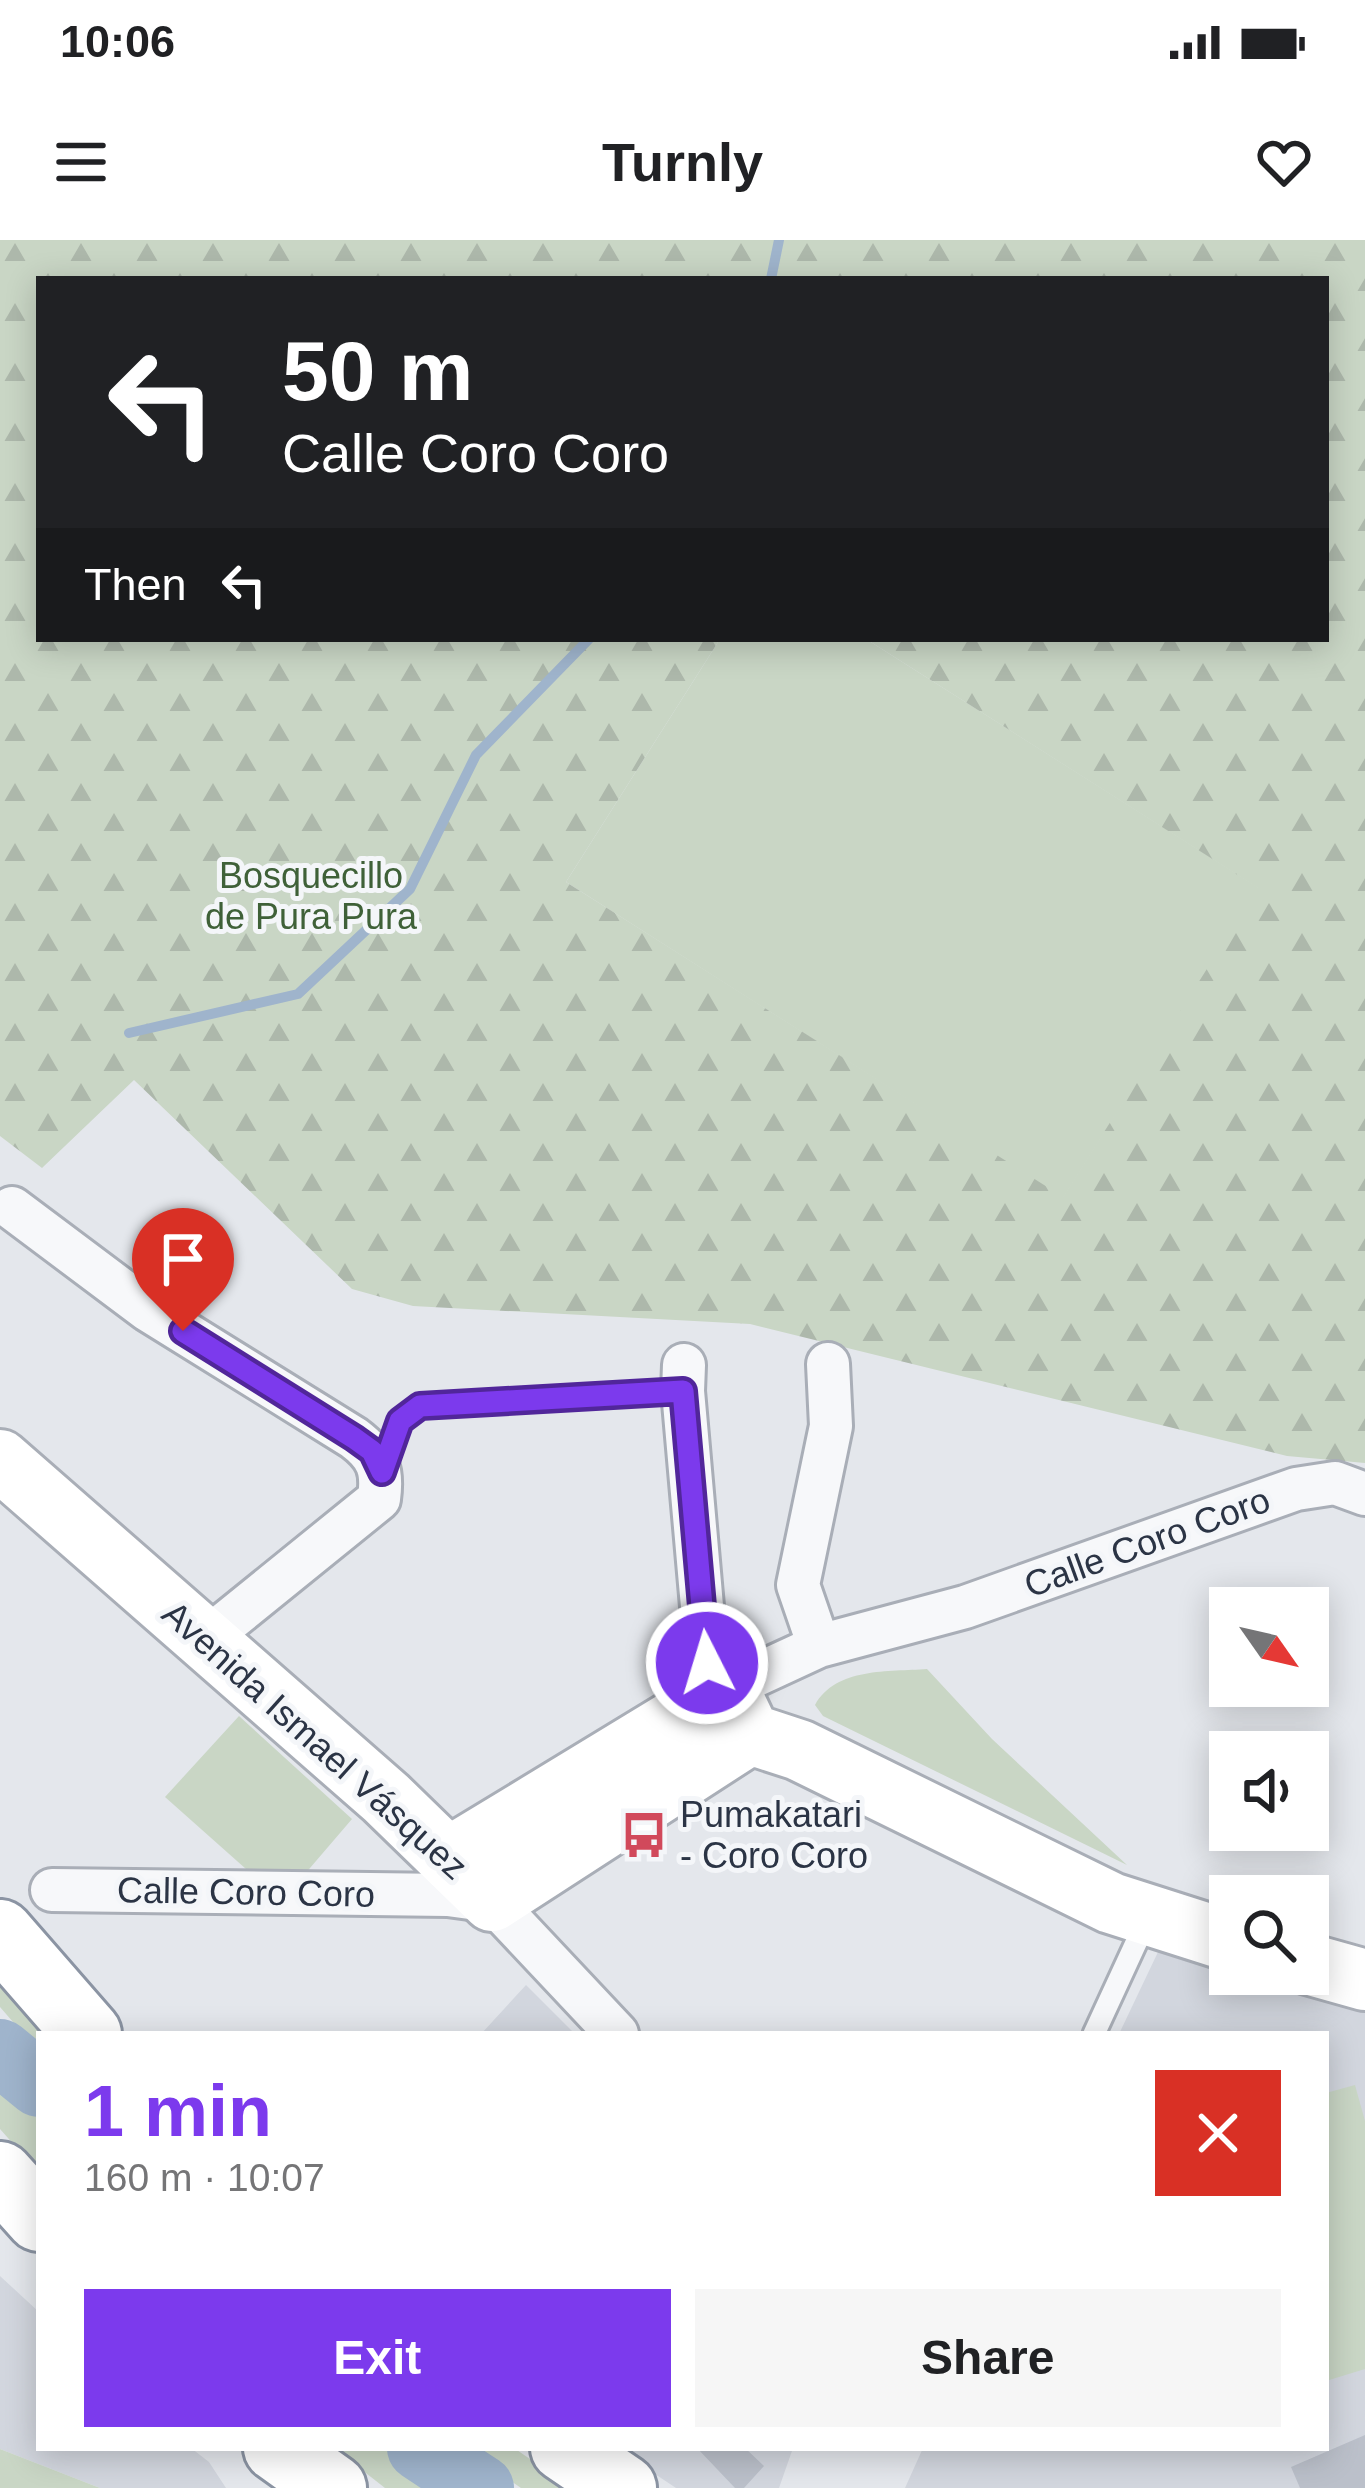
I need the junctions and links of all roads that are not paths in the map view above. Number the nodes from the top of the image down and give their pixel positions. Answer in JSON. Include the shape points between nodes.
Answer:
{"nodes":[{"id":1,"x":12,"y":1208,"type":"dead end"},
{"id":2,"x":827,"y":1364,"type":"dead end"},
{"id":3,"x":683,"y":1378,"type":"joint"},
{"id":4,"x":0,"y":1460,"type":"edge"},
{"id":5,"x":382,"y":1472,"type":"junction"},
{"id":6,"x":1365,"y":1494,"type":"edge"},
{"id":7,"x":209,"y":1645,"type":"junction"},
{"id":8,"x":820,"y":1646,"type":"junction"},
{"id":9,"x":739,"y":1712,"type":"junction"},
{"id":10,"x":450,"y":1857,"type":"junction"},
{"id":11,"x":52,"y":1890,"type":"dead end"},
{"id":12,"x":492,"y":1901,"type":"junction"},
{"id":13,"x":1148,"y":1917,"type":"junction"},
{"id":14,"x":0,"y":1933,"type":"edge"},
{"id":15,"x":1209,"y":1935,"type":"edge"},
{"id":16,"x":1329,"y":1970,"type":"edge"},
{"id":17,"x":1365,"y":1980,"type":"edge"},
{"id":18,"x":85,"y":2031,"type":"edge"},
{"id":19,"x":614,"y":2031,"type":"edge"},
{"id":20,"x":1095,"y":2031,"type":"edge"},
{"id":21,"x":0,"y":2175,"type":"edge"},
{"id":22,"x":36,"y":2215,"type":"edge"},
{"id":23,"x":282,"y":2451,"type":"edge"},
{"id":24,"x":569,"y":2451,"type":"edge"},
{"id":25,"x":333,"y":2488,"type":"edge"},
{"id":26,"x":623,"y":2488,"type":"edge"}],
"edges":[{"from":1,"to":5,"type":"street","via":[[148,1310],[354,1438]]},
{"from":2,"to":8,"type":"street","via":[[831,1426],[798,1585]]},
{"from":3,"to":5,"type":"lane","via":[[420,1406],[400,1421]]},
{"from":3,"to":9,"type":"street","via":[[707,1663]]},
{"from":4,"to":7,"type":"main road","name":"Avenida Ismael Vásquez"},
{"from":5,"to":7,"type":"street","via":[[379,1499]]},
{"from":6,"to":8,"type":"street","name":"Calle Coro Coro","via":[[1335,1484],[1296,1489],[965,1606]]},
{"from":7,"to":10,"type":"main road","name":"Avenida Ismael Vásquez"},
{"from":8,"to":9,"type":"street","name":"Calle Coro Coro"},
{"from":9,"to":10,"type":"main road","name":"Calle Coro Coro"},
{"from":9,"to":12,"type":"main road","name":"Calle Coro Coro"},
{"from":9,"to":13,"type":"main road","via":[[799,1750]]},
{"from":10,"to":12,"type":"main road","name":"Avenida Ismael Vásquez"},
{"from":11,"to":12,"type":"street","name":"Calle Coro Coro"},
{"from":12,"to":19,"type":"street","name":"Avenida Ismael Vásquez"},
{"from":13,"to":15,"type":"main road"},
{"from":13,"to":20,"type":"lane"},
{"from":14,"to":18,"type":"highway"},
{"from":16,"to":17,"type":"main road"},
{"from":21,"to":22,"type":"highway"},
{"from":23,"to":25,"type":"highway"},
{"from":24,"to":26,"type":"highway"}]}
